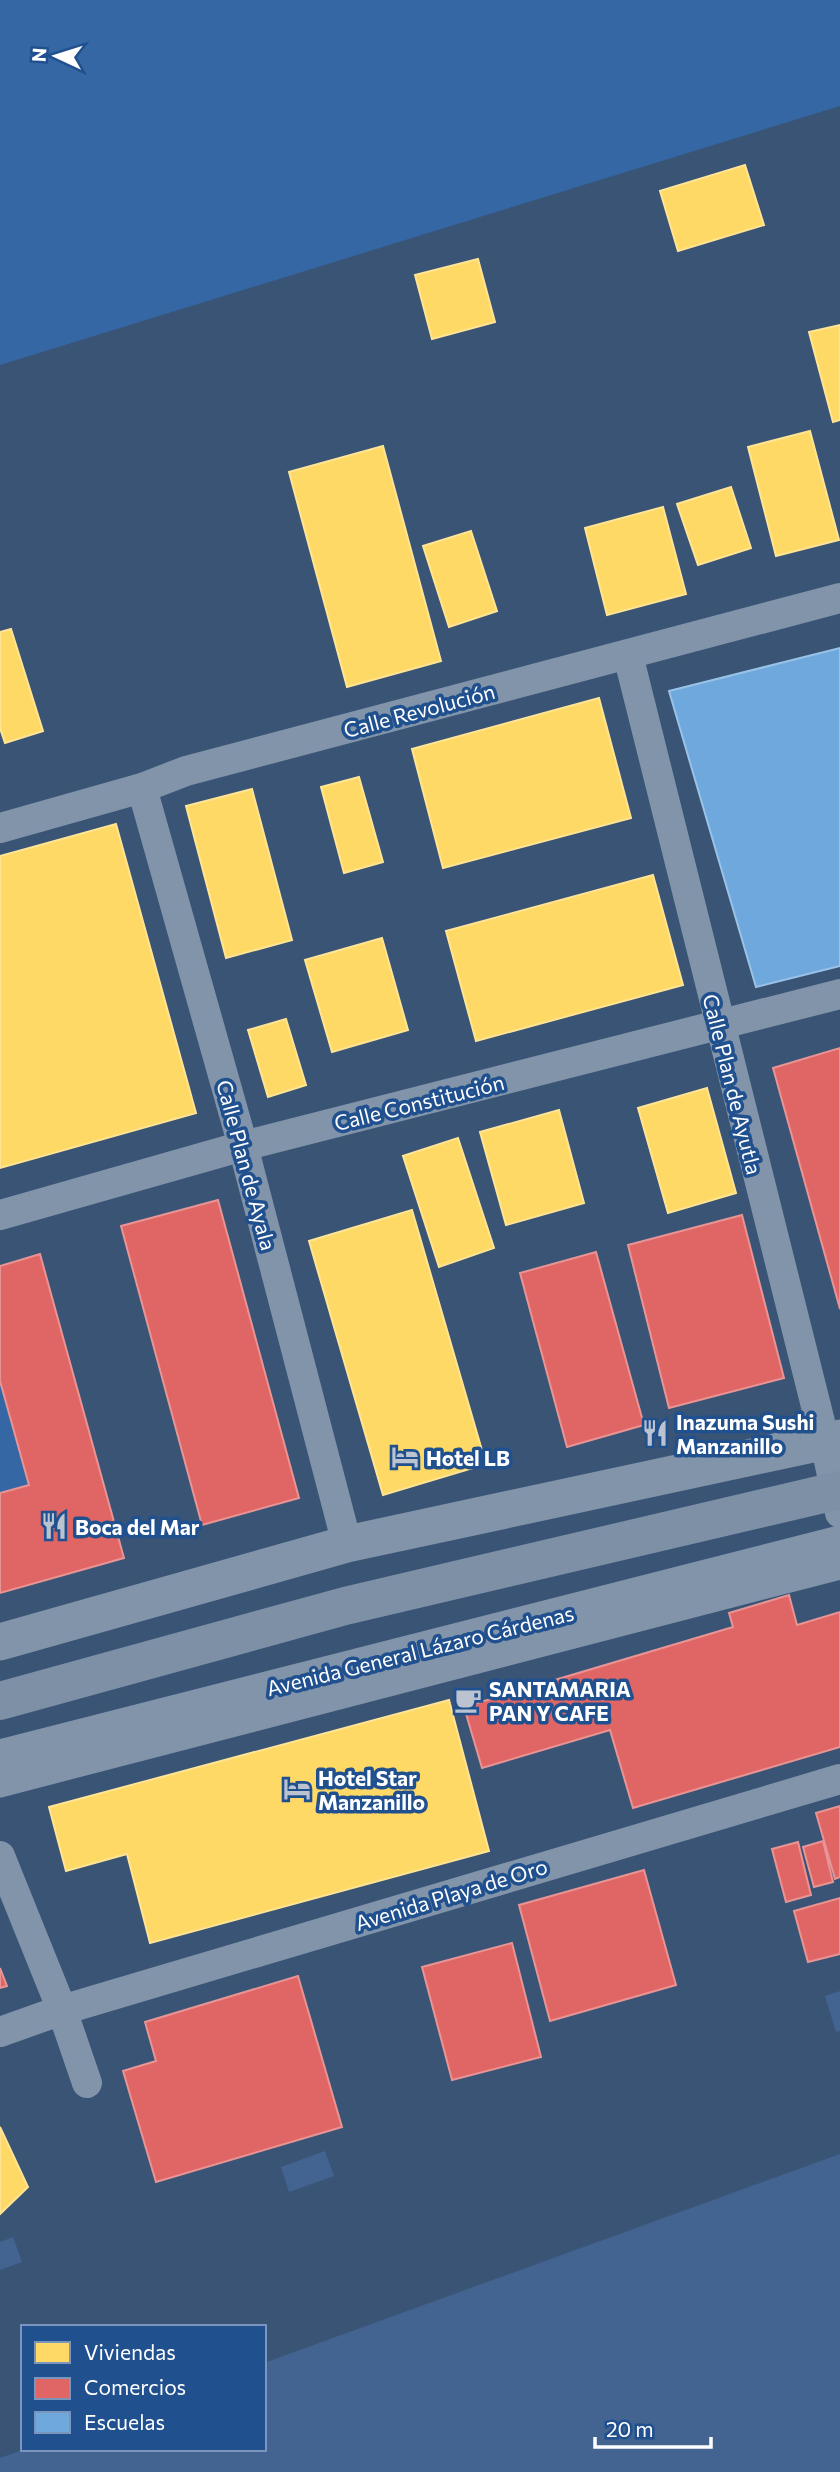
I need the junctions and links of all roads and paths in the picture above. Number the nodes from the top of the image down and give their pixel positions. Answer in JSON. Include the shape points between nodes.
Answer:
{"nodes":[{"id":1,"x":840,"y":598,"type":"edge"},
{"id":2,"x":628,"y":655,"type":"junction"},
{"id":3,"x":142,"y":788,"type":"junction"},
{"id":4,"x":0,"y":828,"type":"edge"},
{"id":5,"x":840,"y":994,"type":"edge"},
{"id":6,"x":719,"y":1027,"type":"junction"},
{"id":7,"x":243,"y":1146,"type":"junction"},
{"id":8,"x":0,"y":1214,"type":"edge"},
{"id":9,"x":832,"y":1440,"type":"edge"},
{"id":10,"x":838,"y":1498,"type":"edge"},
{"id":11,"x":347,"y":1544,"type":"junction"},
{"id":12,"x":840,"y":1544,"type":"edge"},
{"id":13,"x":840,"y":1568,"type":"edge"},
{"id":14,"x":0,"y":1642,"type":"edge"},
{"id":15,"x":0,"y":1701,"type":"edge"},
{"id":16,"x":0,"y":1758,"type":"edge"},
{"id":17,"x":840,"y":1779,"type":"edge"},
{"id":18,"x":0,"y":1786,"type":"edge"},
{"id":19,"x":0,"y":1856,"type":"edge"},
{"id":20,"x":62,"y":2010,"type":"junction"},
{"id":21,"x":0,"y":2032,"type":"edge"},
{"id":22,"x":87,"y":2083,"type":"dead end"}],
"edges":[{"from":1,"to":2,"type":"street","name":"Calle Revolución"},
{"from":2,"to":3,"type":"street","name":"Calle Revolución","via":[[199,768]]},
{"from":2,"to":6,"type":"street","name":"Calle Plan de Ayutla"},
{"from":3,"to":4,"type":"street","name":"Calle Revolución"},
{"from":3,"to":7,"type":"street","name":"Calle Plan de Ayala"},
{"from":5,"to":6,"type":"street","name":"Calle Constitución"},
{"from":6,"to":7,"type":"street","name":"Calle Constitución"},
{"from":6,"to":9,"type":"street","name":"Calle Plan de Ayutla"},
{"from":7,"to":8,"type":"street","name":"Calle Constitución"},
{"from":7,"to":11,"type":"street","name":"Calle Plan de Ayala"},
{"from":9,"to":10,"type":"street","name":"Calle Plan de Ayutla"},
{"from":9,"to":11,"type":"street"},
{"from":10,"to":15,"type":"main road","via":[[345,1606]]},
{"from":11,"to":14,"type":"street"},
{"from":12,"to":16,"type":"street","name":"Avenida General Lázaro Cárdenas"},
{"from":13,"to":18,"type":"street"},
{"from":17,"to":20,"type":"street","name":"Avenida Playa de Oro"},
{"from":19,"to":20,"type":"street"},
{"from":20,"to":21,"type":"street","name":"Avenida Playa de Oro"},
{"from":20,"to":22,"type":"street"}]}
